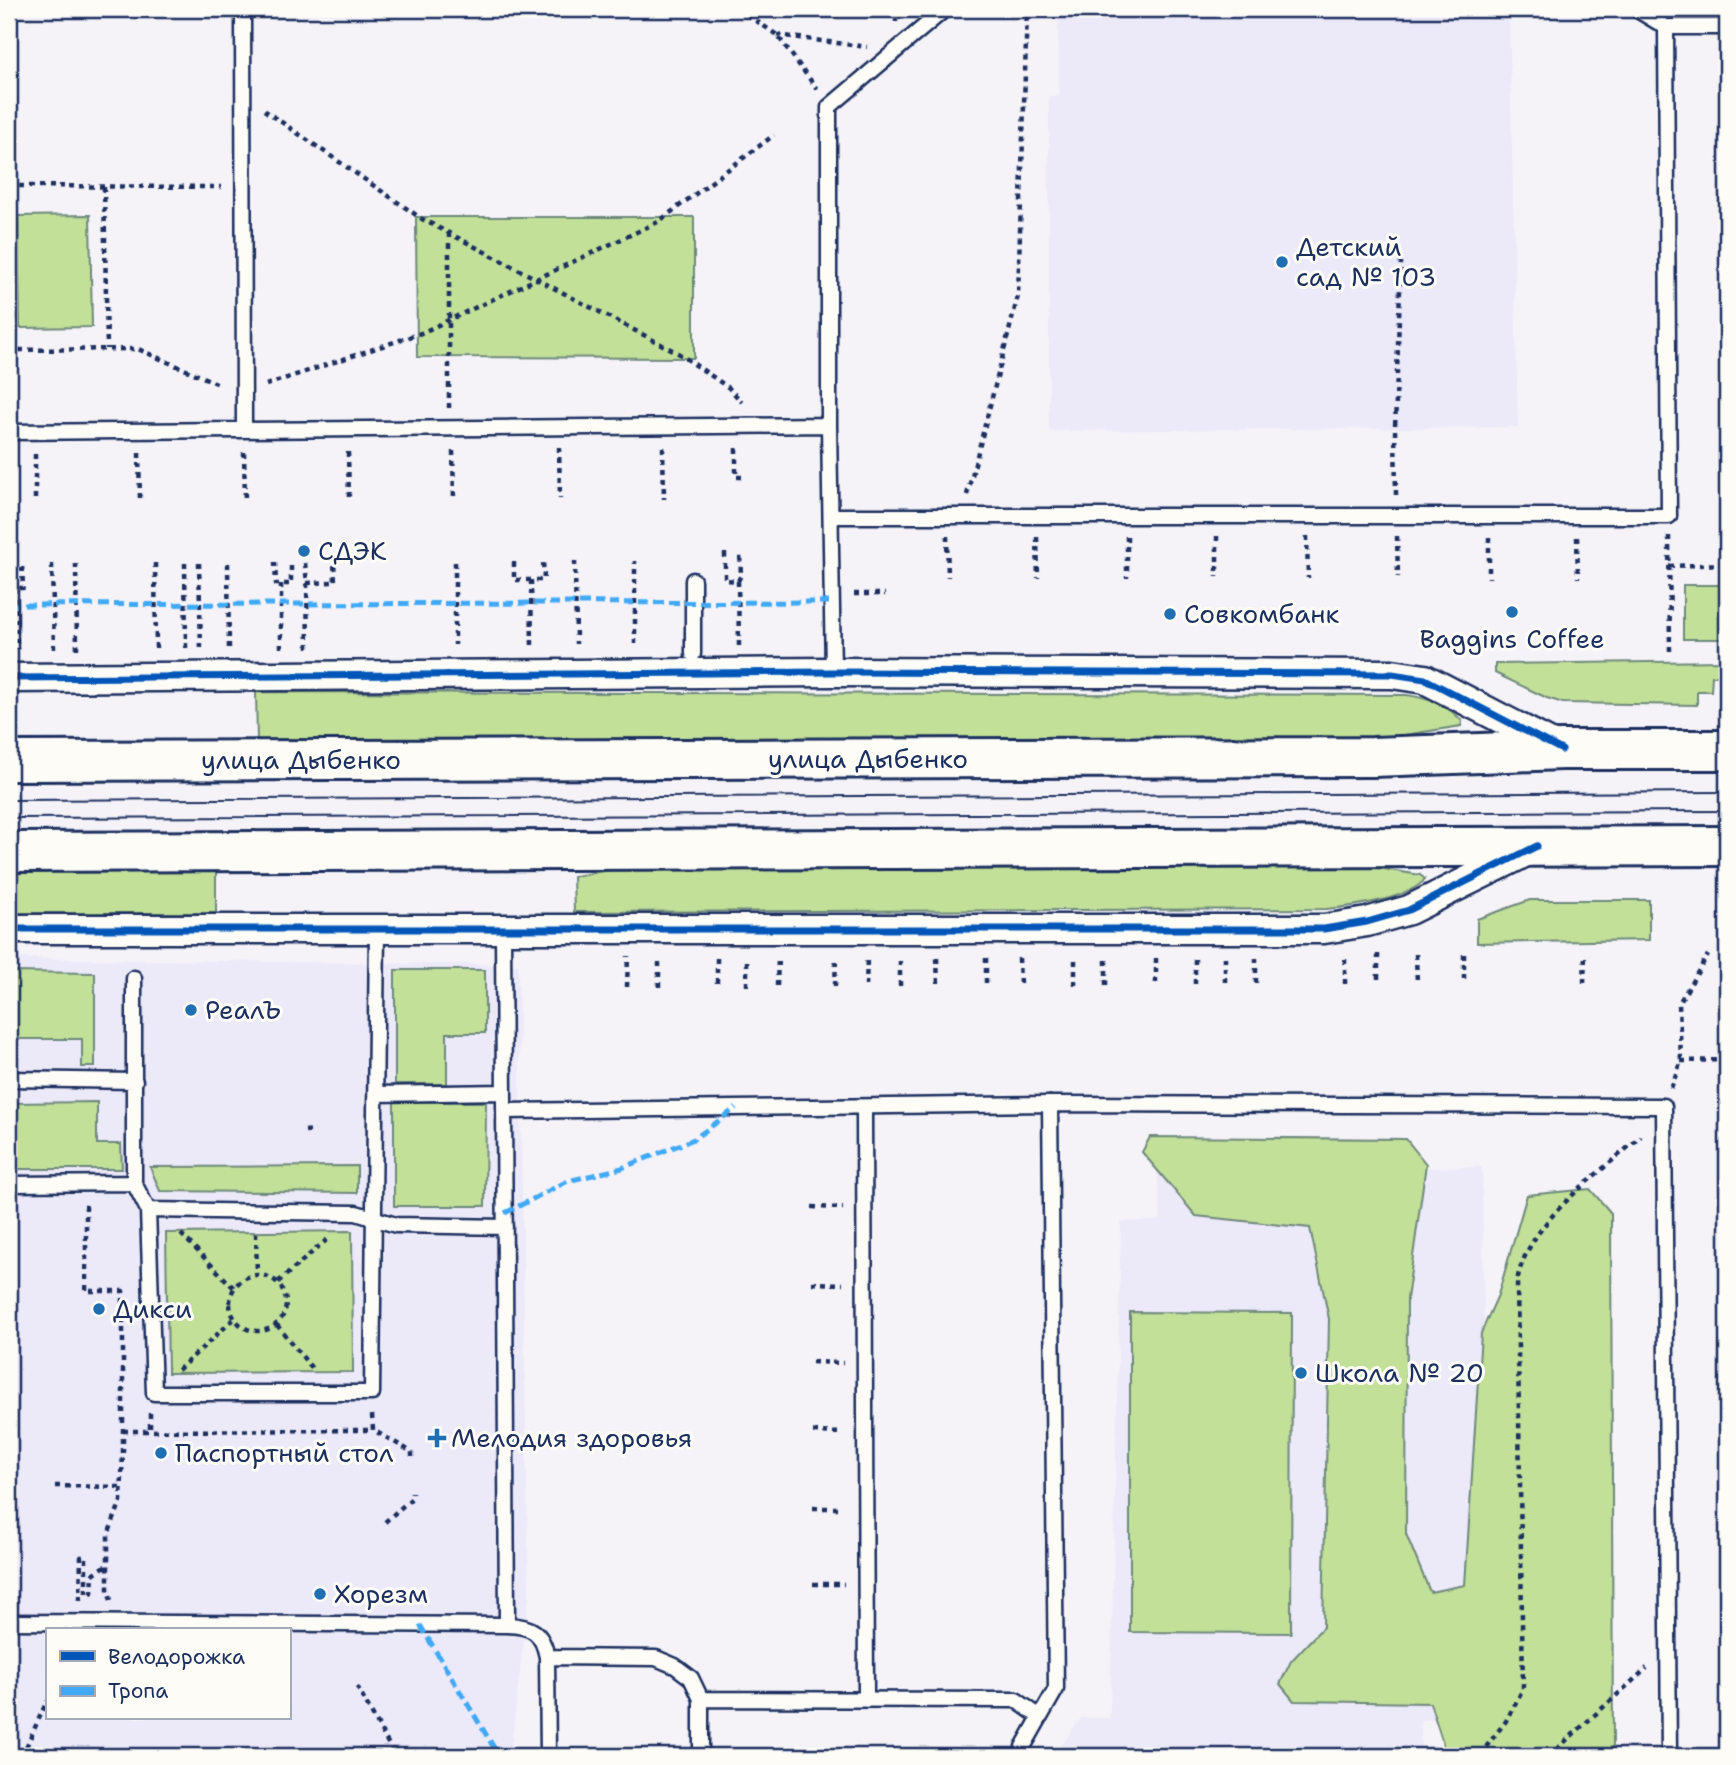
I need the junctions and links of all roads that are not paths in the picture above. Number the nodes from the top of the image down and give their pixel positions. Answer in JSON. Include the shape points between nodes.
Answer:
{"nodes":[{"id":1,"x":243,"y":9,"type":"edge"},
{"id":2,"x":945,"y":9,"type":"edge"},
{"id":3,"x":1636,"y":9,"type":"edge"},
{"id":4,"x":1667,"y":27,"type":"junction"},
{"id":5,"x":1727,"y":27,"type":"edge"},
{"id":6,"x":829,"y":425,"type":"junction"},
{"id":7,"x":244,"y":430,"type":"junction"},
{"id":8,"x":9,"y":432,"type":"edge"},
{"id":9,"x":831,"y":516,"type":"junction"},
{"id":10,"x":693,"y":580,"type":"dead end"},
{"id":11,"x":693,"y":654,"type":"dead end"},
{"id":12,"x":13,"y":667,"type":"edge"},
{"id":13,"x":833,"y":672,"type":"junction"},
{"id":14,"x":1562,"y":750,"type":"junction"},
{"id":15,"x":1727,"y":750,"type":"edge"},
{"id":16,"x":9,"y":761,"type":"edge"},
{"id":17,"x":1537,"y":846,"type":"junction"},
{"id":18,"x":1727,"y":846,"type":"edge"},
{"id":19,"x":9,"y":852,"type":"edge"},
{"id":20,"x":9,"y":929,"type":"edge"},
{"id":21,"x":377,"y":929,"type":"junction"},
{"id":22,"x":503,"y":929,"type":"junction"},
{"id":23,"x":134,"y":978,"type":"dead end"},
{"id":24,"x":9,"y":1079,"type":"edge"},
{"id":25,"x":135,"y":1081,"type":"junction"},
{"id":26,"x":504,"y":1092,"type":"junction"},
{"id":27,"x":376,"y":1094,"type":"junction"},
{"id":28,"x":1050,"y":1104,"type":"junction"},
{"id":29,"x":864,"y":1107,"type":"junction"},
{"id":30,"x":505,"y":1111,"type":"junction"},
{"id":31,"x":134,"y":1183,"type":"junction"},
{"id":32,"x":9,"y":1184,"type":"edge"},
{"id":33,"x":153,"y":1210,"type":"junction"},
{"id":34,"x":375,"y":1220,"type":"junction"},
{"id":35,"x":505,"y":1227,"type":"junction"},
{"id":36,"x":9,"y":1622,"type":"edge"},
{"id":37,"x":508,"y":1626,"type":"junction"},
{"id":38,"x":547,"y":1657,"type":"junction"},
{"id":39,"x":701,"y":1699,"type":"junction"},
{"id":40,"x":866,"y":1700,"type":"junction"},
{"id":41,"x":1040,"y":1717,"type":"junction"},
{"id":42,"x":548,"y":1756,"type":"edge"},
{"id":43,"x":701,"y":1756,"type":"edge"},
{"id":44,"x":1023,"y":1756,"type":"edge"},
{"id":45,"x":1669,"y":1756,"type":"edge"}],
"edges":[{"from":1,"to":7,"type":"lane"},
{"from":2,"to":6,"type":"lane","via":[[830,107]]},
{"from":3,"to":4,"type":"lane"},
{"from":4,"to":5,"type":"lane"},
{"from":4,"to":9,"type":"lane","via":[[1669,516]]},
{"from":6,"to":7,"type":"lane"},
{"from":6,"to":9,"type":"lane"},
{"from":7,"to":8,"type":"lane"},
{"from":9,"to":13,"type":"lane"},
{"from":10,"to":11,"type":"lane"},
{"from":12,"to":13,"type":"street"},
{"from":13,"to":14,"type":"street","via":[[1392,674],[1425,678]]},
{"from":14,"to":15,"type":"main road","name":"улица Дыбенко"},
{"from":14,"to":16,"type":"main road","name":"улица Дыбенко","via":[[1359,757]]},
{"from":17,"to":18,"type":"main road"},
{"from":17,"to":19,"type":"main road"},
{"from":17,"to":22,"type":"street","via":[[1409,910],[1324,929]]},
{"from":20,"to":21,"type":"street"},
{"from":21,"to":22,"type":"street"},
{"from":21,"to":27,"type":"lane"},
{"from":22,"to":26,"type":"lane"},
{"from":23,"to":25,"type":"lane"},
{"from":24,"to":25,"type":"lane"},
{"from":25,"to":31,"type":"lane"},
{"from":26,"to":27,"type":"lane"},
{"from":26,"to":30,"type":"lane"},
{"from":27,"to":34,"type":"lane"},
{"from":28,"to":29,"type":"lane"},
{"from":28,"to":41,"type":"lane","via":[[1056,1689]]},
{"from":28,"to":45,"type":"lane","via":[[1664,1106]]},
{"from":29,"to":30,"type":"lane"},
{"from":29,"to":40,"type":"lane"},
{"from":30,"to":35,"type":"lane"},
{"from":31,"to":32,"type":"lane"},
{"from":31,"to":33,"type":"lane"},
{"from":33,"to":34,"type":"lane","via":[[356,1213]]},
{"from":33,"to":34,"type":"lane","via":[[154,1392],[372,1393]]},
{"from":34,"to":35,"type":"lane","via":[[396,1225]]},
{"from":35,"to":37,"type":"lane"},
{"from":36,"to":37,"type":"lane"},
{"from":37,"to":38,"type":"lane","via":[[535,1632],[544,1642]]},
{"from":38,"to":39,"type":"lane","via":[[656,1658],[691,1678]]},
{"from":38,"to":42,"type":"lane"},
{"from":39,"to":40,"type":"lane"},
{"from":39,"to":43,"type":"lane"},
{"from":40,"to":41,"type":"lane","via":[[1016,1700]]},
{"from":41,"to":44,"type":"lane","via":[[1023,1747]]}]}
